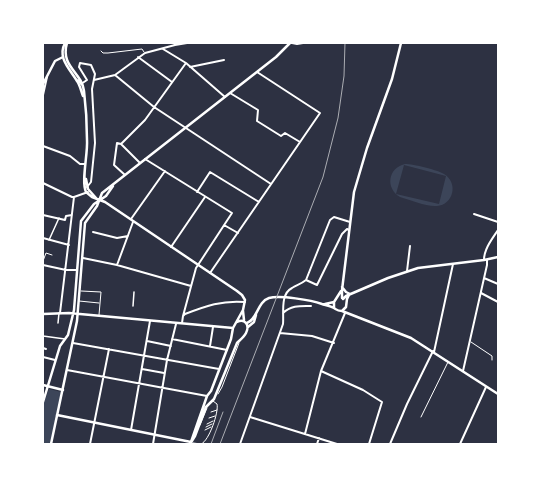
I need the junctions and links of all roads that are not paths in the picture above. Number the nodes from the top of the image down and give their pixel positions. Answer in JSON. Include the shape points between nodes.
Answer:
{"nodes":[{"id":1,"x":66,"y":43,"type":"edge"},
{"id":2,"x":188,"y":43,"type":"edge"},
{"id":3,"x":291,"y":43,"type":"edge"},
{"id":4,"x":303,"y":43,"type":"edge"},
{"id":5,"x":401,"y":43,"type":"edge"},
{"id":6,"x":175,"y":44,"type":"edge"},
{"id":7,"x":164,"y":49,"type":"junction"},
{"id":8,"x":101,"y":51,"type":"dead end"},
{"id":9,"x":144,"y":53,"type":"junction"},
{"id":10,"x":138,"y":57,"type":"junction"},
{"id":11,"x":65,"y":58,"type":"junction"},
{"id":12,"x":224,"y":60,"type":"dead end"},
{"id":13,"x":186,"y":63,"type":"junction"},
{"id":14,"x":190,"y":67,"type":"junction"},
{"id":15,"x":257,"y":72,"type":"junction"},
{"id":16,"x":115,"y":75,"type":"junction"},
{"id":17,"x":47,"y":76,"type":"junction"},
{"id":18,"x":74,"y":76,"type":"junction"},
{"id":19,"x":94,"y":80,"type":"junction"},
{"id":20,"x":172,"y":82,"type":"junction"},
{"id":21,"x":43,"y":84,"type":"edge"},
{"id":22,"x":82,"y":84,"type":"junction"},
{"id":23,"x":230,"y":93,"type":"junction"},
{"id":24,"x":43,"y":96,"type":"edge"},
{"id":25,"x":225,"y":97,"type":"junction"},
{"id":26,"x":84,"y":100,"type":"junction"},
{"id":27,"x":154,"y":107,"type":"junction"},
{"id":28,"x":185,"y":128,"type":"junction"},
{"id":29,"x":300,"y":142,"type":"junction"},
{"id":30,"x":121,"y":144,"type":"junction"},
{"id":31,"x":43,"y":146,"type":"edge"},
{"id":32,"x":145,"y":159,"type":"junction"},
{"id":33,"x":140,"y":163,"type":"junction"},
{"id":34,"x":86,"y":164,"type":"junction"},
{"id":35,"x":165,"y":171,"type":"junction"},
{"id":36,"x":125,"y":175,"type":"junction"},
{"id":37,"x":86,"y":176,"type":"junction"},
{"id":38,"x":43,"y":183,"type":"edge"},
{"id":39,"x":271,"y":184,"type":"junction"},
{"id":40,"x":87,"y":187,"type":"junction"},
{"id":41,"x":88,"y":192,"type":"junction"},
{"id":42,"x":197,"y":192,"type":"junction"},
{"id":43,"x":74,"y":197,"type":"junction"},
{"id":44,"x":206,"y":197,"type":"junction"},
{"id":45,"x":100,"y":201,"type":"junction"},
{"id":46,"x":259,"y":202,"type":"junction"},
{"id":47,"x":474,"y":214,"type":"dead end"},
{"id":48,"x":43,"y":215,"type":"edge"},
{"id":49,"x":72,"y":216,"type":"junction"},
{"id":50,"x":59,"y":218,"type":"junction"},
{"id":51,"x":132,"y":221,"type":"junction"},
{"id":52,"x":350,"y":222,"type":"junction"},
{"id":53,"x":498,"y":222,"type":"edge"},
{"id":54,"x":224,"y":225,"type":"junction"},
{"id":55,"x":85,"y":230,"type":"junction"},
{"id":56,"x":89,"y":230,"type":"dead end"},
{"id":57,"x":349,"y":230,"type":"junction"},
{"id":58,"x":498,"y":230,"type":"edge"},
{"id":59,"x":93,"y":232,"type":"dead end"},
{"id":60,"x":238,"y":233,"type":"junction"},
{"id":61,"x":128,"y":236,"type":"junction"},
{"id":62,"x":43,"y":238,"type":"edge"},
{"id":63,"x":50,"y":240,"type":"junction"},
{"id":64,"x":69,"y":245,"type":"junction"},
{"id":65,"x":410,"y":246,"type":"dead end"},
{"id":66,"x":170,"y":247,"type":"junction"},
{"id":67,"x":52,"y":255,"type":"dead end"},
{"id":68,"x":498,"y":256,"type":"edge"},
{"id":69,"x":83,"y":258,"type":"junction"},
{"id":70,"x":486,"y":260,"type":"junction"},
{"id":71,"x":43,"y":261,"type":"edge"},
{"id":72,"x":453,"y":264,"type":"junction"},
{"id":73,"x":43,"y":265,"type":"edge"},
{"id":74,"x":116,"y":265,"type":"junction"},
{"id":75,"x":198,"y":265,"type":"junction"},
{"id":76,"x":66,"y":270,"type":"junction"},
{"id":77,"x":78,"y":270,"type":"junction"},
{"id":78,"x":407,"y":271,"type":"junction"},
{"id":79,"x":210,"y":273,"type":"junction"},
{"id":80,"x":484,"y":278,"type":"junction"},
{"id":81,"x":306,"y":280,"type":"junction"},
{"id":82,"x":498,"y":284,"type":"edge"},
{"id":83,"x":191,"y":286,"type":"junction"},
{"id":84,"x":342,"y":289,"type":"junction"},
{"id":85,"x":80,"y":291,"type":"junction"},
{"id":86,"x":134,"y":292,"type":"dead end"},
{"id":87,"x":481,"y":293,"type":"junction"},
{"id":88,"x":351,"y":294,"type":"junction"},
{"id":89,"x":342,"y":298,"type":"junction"},
{"id":90,"x":337,"y":299,"type":"junction"},
{"id":91,"x":79,"y":301,"type":"junction"},
{"id":92,"x":245,"y":302,"type":"junction"},
{"id":93,"x":334,"y":302,"type":"junction"},
{"id":94,"x":346,"y":302,"type":"junction"},
{"id":95,"x":498,"y":302,"type":"edge"},
{"id":96,"x":100,"y":303,"type":"junction"},
{"id":97,"x":322,"y":304,"type":"junction"},
{"id":98,"x":133,"y":306,"type":"dead end"},
{"id":99,"x":311,"y":306,"type":"dead end"},
{"id":100,"x":259,"y":308,"type":"junction"},
{"id":101,"x":334,"y":308,"type":"junction"},
{"id":102,"x":346,"y":309,"type":"junction"},
{"id":103,"x":243,"y":310,"type":"junction"},
{"id":104,"x":342,"y":311,"type":"junction"},
{"id":105,"x":59,"y":313,"type":"junction"},
{"id":106,"x":283,"y":313,"type":"junction"},
{"id":107,"x":43,"y":314,"type":"edge"},
{"id":108,"x":72,"y":314,"type":"junction"},
{"id":109,"x":78,"y":314,"type":"junction"},
{"id":110,"x":347,"y":314,"type":"junction"},
{"id":111,"x":99,"y":316,"type":"junction"},
{"id":112,"x":183,"y":316,"type":"junction"},
{"id":113,"x":150,"y":321,"type":"junction"},
{"id":114,"x":245,"y":321,"type":"junction"},
{"id":115,"x":236,"y":322,"type":"junction"},
{"id":116,"x":58,"y":323,"type":"dead end"},
{"id":117,"x":176,"y":324,"type":"junction"},
{"id":118,"x":182,"y":324,"type":"junction"},
{"id":119,"x":213,"y":327,"type":"junction"},
{"id":120,"x":248,"y":327,"type":"junction"},
{"id":121,"x":233,"y":328,"type":"junction"},
{"id":122,"x":280,"y":333,"type":"junction"},
{"id":123,"x":43,"y":336,"type":"edge"},
{"id":124,"x":235,"y":337,"type":"junction"},
{"id":125,"x":241,"y":338,"type":"junction"},
{"id":126,"x":65,"y":339,"type":"junction"},
{"id":127,"x":172,"y":339,"type":"junction"},
{"id":128,"x":147,"y":341,"type":"junction"},
{"id":129,"x":471,"y":341,"type":"junction"},
{"id":130,"x":73,"y":343,"type":"junction"},
{"id":131,"x":334,"y":343,"type":"junction"},
{"id":132,"x":170,"y":346,"type":"junction"},
{"id":133,"x":210,"y":346,"type":"junction"},
{"id":134,"x":43,"y":348,"type":"edge"},
{"id":135,"x":46,"y":349,"type":"dead end"},
{"id":136,"x":109,"y":350,"type":"junction"},
{"id":137,"x":227,"y":350,"type":"junction"},
{"id":138,"x":434,"y":352,"type":"junction"},
{"id":139,"x":144,"y":356,"type":"junction"},
{"id":140,"x":43,"y":357,"type":"edge"},
{"id":141,"x":57,"y":360,"type":"junction"},
{"id":142,"x":167,"y":360,"type":"junction"},
{"id":143,"x":492,"y":360,"type":"dead end"},
{"id":144,"x":448,"y":362,"type":"junction"},
{"id":145,"x":142,"y":369,"type":"junction"},
{"id":146,"x":219,"y":369,"type":"junction"},
{"id":147,"x":67,"y":370,"type":"junction"},
{"id":148,"x":321,"y":371,"type":"junction"},
{"id":149,"x":463,"y":371,"type":"junction"},
{"id":150,"x":164,"y":373,"type":"junction"},
{"id":151,"x":104,"y":376,"type":"junction"},
{"id":152,"x":139,"y":384,"type":"junction"},
{"id":153,"x":43,"y":386,"type":"edge"},
{"id":154,"x":48,"y":387,"type":"junction"},
{"id":155,"x":162,"y":387,"type":"junction"},
{"id":156,"x":486,"y":387,"type":"junction"},
{"id":157,"x":62,"y":390,"type":"junction"},
{"id":158,"x":210,"y":393,"type":"junction"},
{"id":159,"x":498,"y":394,"type":"edge"},
{"id":160,"x":215,"y":396,"type":"junction"},
{"id":161,"x":207,"y":397,"type":"junction"},
{"id":162,"x":43,"y":402,"type":"edge"},
{"id":163,"x":211,"y":402,"type":"junction"},
{"id":164,"x":218,"y":409,"type":"junction"},
{"id":165,"x":211,"y":412,"type":"dead end"},
{"id":166,"x":57,"y":415,"type":"junction"},
{"id":167,"x":216,"y":416,"type":"junction"},
{"id":168,"x":250,"y":417,"type":"junction"},
{"id":169,"x":421,"y":417,"type":"dead end"},
{"id":170,"x":209,"y":418,"type":"dead end"},
{"id":171,"x":214,"y":421,"type":"junction"},
{"id":172,"x":94,"y":423,"type":"junction"},
{"id":173,"x":207,"y":424,"type":"dead end"},
{"id":174,"x":213,"y":424,"type":"junction"},
{"id":175,"x":206,"y":427,"type":"dead end"},
{"id":176,"x":212,"y":427,"type":"junction"},
{"id":177,"x":131,"y":430,"type":"junction"},
{"id":178,"x":205,"y":430,"type":"dead end"},
{"id":179,"x":305,"y":434,"type":"junction"},
{"id":180,"x":154,"y":435,"type":"junction"},
{"id":181,"x":319,"y":438,"type":"junction"},
{"id":182,"x":190,"y":443,"type":"edge"},
{"id":183,"x":51,"y":444,"type":"edge"},
{"id":184,"x":90,"y":444,"type":"edge"},
{"id":185,"x":153,"y":444,"type":"edge"},
{"id":186,"x":240,"y":444,"type":"edge"},
{"id":187,"x":317,"y":444,"type":"edge"},
{"id":188,"x":337,"y":444,"type":"edge"},
{"id":189,"x":369,"y":444,"type":"edge"},
{"id":190,"x":390,"y":444,"type":"edge"},
{"id":191,"x":460,"y":444,"type":"edge"}],
"edges":[{"from":1,"to":11,"type":"main road"},
{"from":2,"to":6,"type":"street"},
{"from":3,"to":4,"type":"street"},
{"from":3,"to":15,"type":"main road"},
{"from":5,"to":52,"type":"main road","via":[[392,79],[357,182]]},
{"from":6,"to":7,"type":"street"},
{"from":7,"to":9,"type":"street"},
{"from":7,"to":13,"type":"street"},
{"from":8,"to":9,"type":"lane","via":[[108,53],[142,49]]},
{"from":9,"to":10,"type":"street"},
{"from":10,"to":16,"type":"street"},
{"from":10,"to":20,"type":"street"},
{"from":11,"to":17,"type":"main road","via":[[56,61]]},
{"from":11,"to":18,"type":"main road","via":[[67,68]]},
{"from":11,"to":22,"type":"main road"},
{"from":12,"to":14,"type":"street"},
{"from":13,"to":14,"type":"street"},
{"from":13,"to":20,"type":"street"},
{"from":14,"to":25,"type":"street"},
{"from":15,"to":23,"type":"main road"},
{"from":15,"to":29,"type":"street","via":[[320,113]]},
{"from":16,"to":19,"type":"street"},
{"from":16,"to":27,"type":"street"},
{"from":17,"to":21,"type":"main road"},
{"from":17,"to":24,"type":"street"},
{"from":18,"to":22,"type":"street"},
{"from":18,"to":26,"type":"main road","via":[[80,85]]},
{"from":19,"to":22,"type":"street","via":[[95,74],[91,65],[80,63],[79,67],[87,80]]},
{"from":19,"to":40,"type":"street","via":[[92,89],[95,143],[91,182]]},
{"from":20,"to":27,"type":"street"},
{"from":22,"to":26,"type":"main road"},
{"from":23,"to":25,"type":"main road"},
{"from":23,"to":29,"type":"street","via":[[258,110],[256,120],[260,123],[281,136],[286,133]]},
{"from":25,"to":28,"type":"main road"},
{"from":26,"to":34,"type":"main road","via":[[88,140]]},
{"from":27,"to":28,"type":"street"},
{"from":27,"to":30,"type":"street","via":[[141,125]]},
{"from":28,"to":32,"type":"main road"},
{"from":28,"to":39,"type":"street"},
{"from":29,"to":39,"type":"street"},
{"from":30,"to":33,"type":"street"},
{"from":30,"to":36,"type":"street","via":[[117,143],[113,163]]},
{"from":31,"to":34,"type":"street","via":[[70,156],[80,164]]},
{"from":32,"to":33,"type":"main road"},
{"from":32,"to":35,"type":"street"},
{"from":33,"to":36,"type":"main road"},
{"from":34,"to":37,"type":"main road"},
{"from":35,"to":42,"type":"street"},
{"from":35,"to":51,"type":"street"},
{"from":36,"to":45,"type":"main road"},
{"from":37,"to":40,"type":"main road"},
{"from":37,"to":41,"type":"main road","via":[[84,188]]},
{"from":38,"to":43,"type":"street"},
{"from":39,"to":46,"type":"street"},
{"from":40,"to":41,"type":"main road"},
{"from":41,"to":43,"type":"street"},
{"from":41,"to":45,"type":"main road"},
{"from":42,"to":44,"type":"street"},
{"from":42,"to":46,"type":"street","via":[[210,172]]},
{"from":43,"to":49,"type":"street"},
{"from":44,"to":54,"type":"street","via":[[232,212]]},
{"from":44,"to":66,"type":"street"},
{"from":45,"to":51,"type":"main road"},
{"from":45,"to":55,"type":"main road","via":[[87,220]]},
{"from":45,"to":77,"type":"main road","via":[[94,204],[81,221]]},
{"from":46,"to":60,"type":"street"},
{"from":47,"to":53,"type":"street"},
{"from":48,"to":50,"type":"street"},
{"from":49,"to":50,"type":"street","via":[[66,216],[65,220]]},
{"from":49,"to":64,"type":"street"},
{"from":50,"to":63,"type":"street"},
{"from":51,"to":61,"type":"street"},
{"from":51,"to":66,"type":"main road"},
{"from":52,"to":57,"type":"main road"},
{"from":52,"to":81,"type":"street","via":[[334,217],[330,220]]},
{"from":54,"to":60,"type":"street"},
{"from":54,"to":75,"type":"street"},
{"from":55,"to":56,"type":"street"},
{"from":55,"to":69,"type":"main road"},
{"from":57,"to":81,"type":"street","via":[[342,234],[317,285]]},
{"from":57,"to":84,"type":"main road"},
{"from":58,"to":70,"type":"street","via":[[485,255]]},
{"from":59,"to":61,"type":"street","via":[[117,238]]},
{"from":60,"to":79,"type":"street"},
{"from":61,"to":74,"type":"street"},
{"from":62,"to":63,"type":"street"},
{"from":63,"to":64,"type":"street"},
{"from":64,"to":76,"type":"street"},
{"from":65,"to":78,"type":"street"},
{"from":66,"to":75,"type":"main road"},
{"from":67,"to":71,"type":"lane","via":[[46,254]]},
{"from":68,"to":70,"type":"main road"},
{"from":69,"to":74,"type":"street"},
{"from":69,"to":85,"type":"main road"},
{"from":70,"to":72,"type":"main road"},
{"from":70,"to":80,"type":"street"},
{"from":72,"to":78,"type":"main road"},
{"from":72,"to":138,"type":"street"},
{"from":73,"to":76,"type":"street"},
{"from":74,"to":83,"type":"street"},
{"from":75,"to":79,"type":"main road"},
{"from":75,"to":83,"type":"street"},
{"from":76,"to":77,"type":"street"},
{"from":76,"to":105,"type":"street"},
{"from":77,"to":108,"type":"main road"},
{"from":78,"to":88,"type":"main road"},
{"from":79,"to":92,"type":"main road","via":[[237,291]]},
{"from":80,"to":82,"type":"street"},
{"from":80,"to":87,"type":"street"},
{"from":81,"to":106,"type":"street","via":[[290,288],[283,304]]},
{"from":83,"to":112,"type":"street"},
{"from":84,"to":88,"type":"main road"},
{"from":84,"to":89,"type":"main road"},
{"from":84,"to":90,"type":"main road"},
{"from":85,"to":91,"type":"main road"},
{"from":85,"to":96,"type":"lane","via":[[101,292]]},
{"from":86,"to":98,"type":"street"},
{"from":87,"to":95,"type":"street"},
{"from":87,"to":129,"type":"street"},
{"from":88,"to":89,"type":"main road"},
{"from":88,"to":94,"type":"main road"},
{"from":89,"to":90,"type":"main road"},
{"from":89,"to":94,"type":"main road"},
{"from":90,"to":93,"type":"main road"},
{"from":91,"to":96,"type":"lane"},
{"from":91,"to":109,"type":"main road"},
{"from":92,"to":103,"type":"main road"},
{"from":92,"to":112,"type":"street","via":[[213,304]]},
{"from":93,"to":97,"type":"main road"},
{"from":93,"to":101,"type":"main road"},
{"from":94,"to":102,"type":"main road"},
{"from":96,"to":111,"type":"lane"},
{"from":97,"to":100,"type":"main road","via":[[309,300],[271,298],[263,302]]},
{"from":97,"to":101,"type":"main road"},
{"from":99,"to":106,"type":"street","via":[[292,307]]},
{"from":100,"to":114,"type":"main road","via":[[252,320]]},
{"from":100,"to":120,"type":"main road","via":[[254,322]]},
{"from":101,"to":104,"type":"main road"},
{"from":102,"to":104,"type":"main road"},
{"from":102,"to":110,"type":"main road"},
{"from":103,"to":114,"type":"main road"},
{"from":103,"to":115,"type":"main road"},
{"from":104,"to":110,"type":"main road"},
{"from":105,"to":107,"type":"main road"},
{"from":105,"to":108,"type":"main road"},
{"from":105,"to":116,"type":"street"},
{"from":106,"to":122,"type":"street"},
{"from":108,"to":109,"type":"main road"},
{"from":108,"to":126,"type":"main road"},
{"from":109,"to":111,"type":"main road"},
{"from":109,"to":130,"type":"main road"},
{"from":110,"to":131,"type":"street"},
{"from":110,"to":138,"type":"main road","via":[[412,338]]},
{"from":111,"to":113,"type":"main road"},
{"from":112,"to":118,"type":"street"},
{"from":113,"to":117,"type":"main road"},
{"from":113,"to":128,"type":"street"},
{"from":114,"to":115,"type":"main road"},
{"from":114,"to":120,"type":"main road"},
{"from":115,"to":121,"type":"main road"},
{"from":117,"to":118,"type":"main road"},
{"from":117,"to":127,"type":"street"},
{"from":118,"to":119,"type":"main road"},
{"from":119,"to":121,"type":"main road"},
{"from":119,"to":133,"type":"street"},
{"from":120,"to":125,"type":"main road"},
{"from":121,"to":124,"type":"main road"},
{"from":122,"to":131,"type":"street","via":[[312,336]]},
{"from":122,"to":168,"type":"street"},
{"from":123,"to":126,"type":"street"},
{"from":124,"to":125,"type":"main road"},
{"from":124,"to":137,"type":"main road"},
{"from":125,"to":160,"type":"main road","via":[[235,346]]},
{"from":126,"to":141,"type":"main road","via":[[60,346]]},
{"from":127,"to":132,"type":"street"},
{"from":127,"to":133,"type":"street"},
{"from":128,"to":132,"type":"street"},
{"from":128,"to":139,"type":"street"},
{"from":129,"to":143,"type":"lane","via":[[492,356]]},
{"from":129,"to":149,"type":"street"},
{"from":130,"to":136,"type":"street"},
{"from":130,"to":147,"type":"main road"},
{"from":131,"to":148,"type":"street"},
{"from":132,"to":142,"type":"street"},
{"from":133,"to":137,"type":"street"},
{"from":134,"to":135,"type":"street"},
{"from":136,"to":139,"type":"street"},
{"from":136,"to":151,"type":"street"},
{"from":137,"to":146,"type":"main road"},
{"from":138,"to":144,"type":"main road"},
{"from":138,"to":190,"type":"street"},
{"from":139,"to":142,"type":"street"},
{"from":139,"to":145,"type":"street"},
{"from":140,"to":141,"type":"street"},
{"from":141,"to":154,"type":"main road"},
{"from":142,"to":146,"type":"street"},
{"from":142,"to":150,"type":"street"},
{"from":144,"to":149,"type":"main road"},
{"from":144,"to":169,"type":"lane"},
{"from":145,"to":150,"type":"street"},
{"from":145,"to":152,"type":"street"},
{"from":146,"to":158,"type":"main road"},
{"from":147,"to":151,"type":"street"},
{"from":147,"to":157,"type":"main road"},
{"from":148,"to":179,"type":"street"},
{"from":148,"to":189,"type":"street","via":[[363,390],[382,402]]},
{"from":149,"to":156,"type":"main road"},
{"from":150,"to":155,"type":"street"},
{"from":151,"to":152,"type":"street"},
{"from":151,"to":172,"type":"street"},
{"from":152,"to":155,"type":"street"},
{"from":152,"to":177,"type":"street"},
{"from":153,"to":154,"type":"main road"},
{"from":154,"to":157,"type":"main road"},
{"from":154,"to":162,"type":"main road"},
{"from":155,"to":161,"type":"street"},
{"from":155,"to":180,"type":"street"},
{"from":156,"to":159,"type":"main road"},
{"from":156,"to":191,"type":"street"},
{"from":157,"to":166,"type":"main road"},
{"from":158,"to":160,"type":"main road"},
{"from":158,"to":161,"type":"main road"},
{"from":160,"to":163,"type":"main road"},
{"from":161,"to":163,"type":"main road"},
{"from":161,"to":182,"type":"main road"},
{"from":163,"to":164,"type":"lane","via":[[216,403]]},
{"from":163,"to":182,"type":"main road","via":[[205,409]]},
{"from":164,"to":165,"type":"lane"},
{"from":164,"to":167,"type":"lane"},
{"from":166,"to":172,"type":"main road"},
{"from":166,"to":183,"type":"main road"},
{"from":167,"to":170,"type":"lane"},
{"from":167,"to":171,"type":"lane"},
{"from":168,"to":179,"type":"street"},
{"from":168,"to":186,"type":"street"},
{"from":171,"to":173,"type":"lane"},
{"from":171,"to":174,"type":"lane"},
{"from":172,"to":177,"type":"main road"},
{"from":172,"to":184,"type":"street"},
{"from":174,"to":175,"type":"lane"},
{"from":174,"to":176,"type":"lane"},
{"from":176,"to":178,"type":"lane"},
{"from":176,"to":182,"type":"lane","via":[[204,443]]},
{"from":177,"to":180,"type":"main road"},
{"from":179,"to":181,"type":"street"},
{"from":180,"to":182,"type":"main road"},
{"from":180,"to":185,"type":"street"},
{"from":181,"to":187,"type":"street"},
{"from":181,"to":188,"type":"street"}]}
